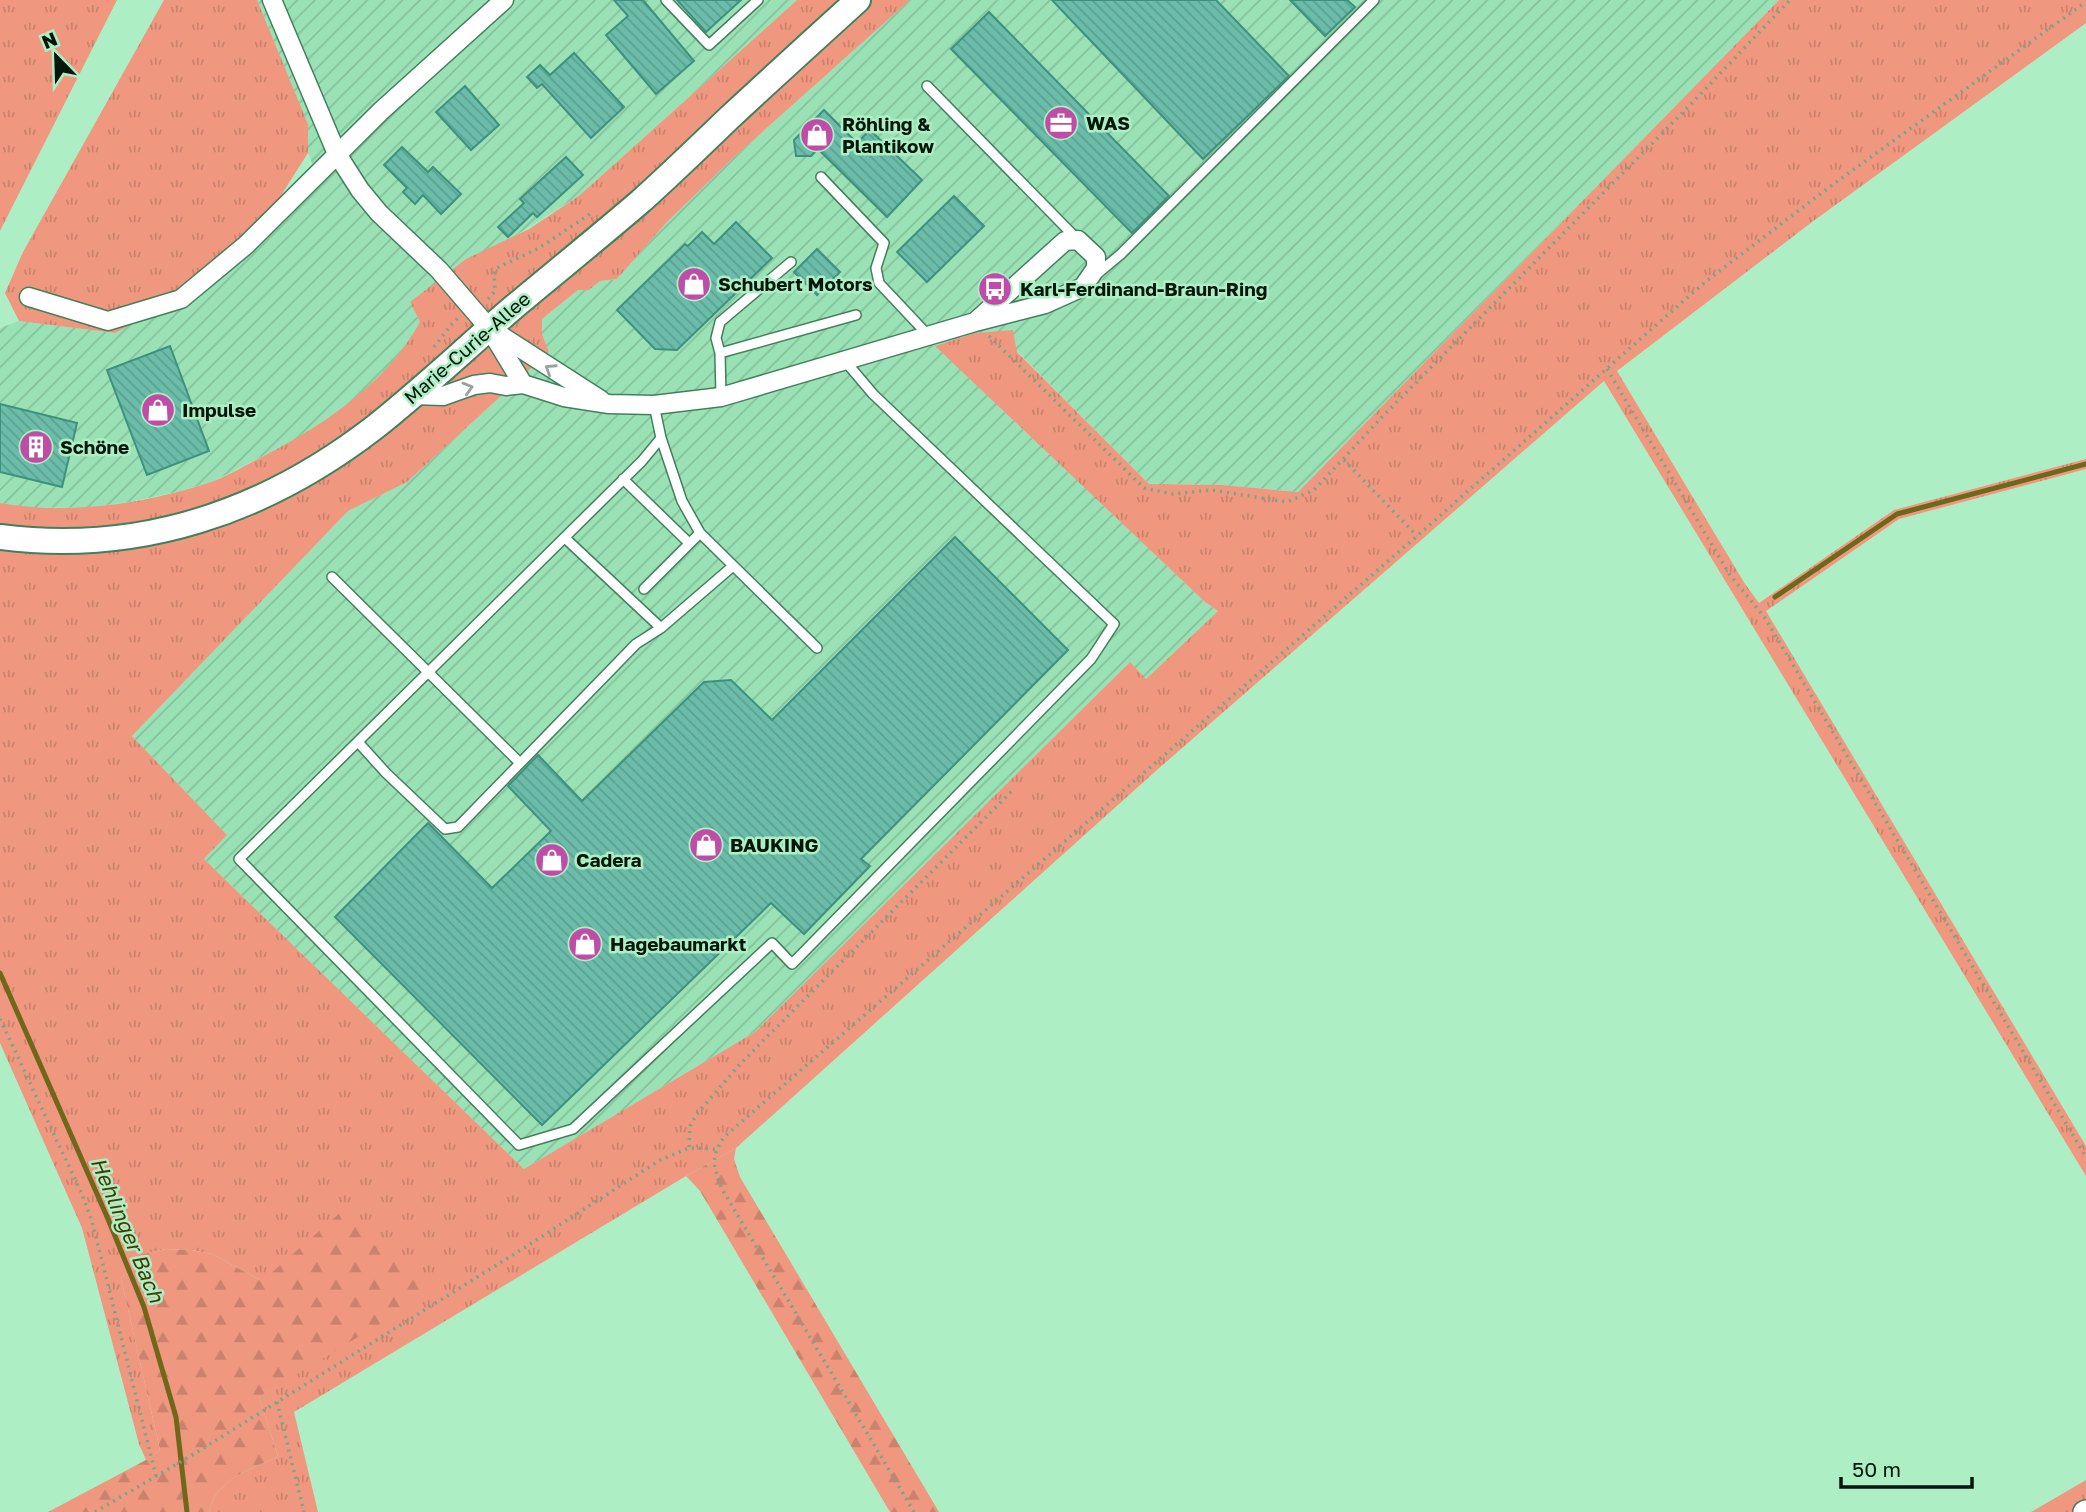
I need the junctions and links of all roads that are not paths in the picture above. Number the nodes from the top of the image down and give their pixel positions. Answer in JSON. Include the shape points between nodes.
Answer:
{"nodes":[{"id":1,"x":272,"y":0,"type":"edge"},
{"id":2,"x":504,"y":0,"type":"edge"},
{"id":3,"x":666,"y":0,"type":"edge"},
{"id":4,"x":758,"y":0,"type":"edge"},
{"id":5,"x":858,"y":0,"type":"edge"},
{"id":6,"x":1374,"y":0,"type":"edge"},
{"id":7,"x":927,"y":86,"type":"dead end"},
{"id":8,"x":337,"y":153,"type":"junction"},
{"id":9,"x":821,"y":177,"type":"dead end"},
{"id":10,"x":1078,"y":240,"type":"junction"},
{"id":11,"x":791,"y":262,"type":"dead end"},
{"id":12,"x":1083,"y":287,"type":"junction"},
{"id":13,"x":29,"y":297,"type":"dead end"},
{"id":14,"x":856,"y":315,"type":"dead end"},
{"id":15,"x":975,"y":322,"type":"junction"},
{"id":16,"x":489,"y":328,"type":"junction"},
{"id":17,"x":929,"y":336,"type":"junction"},
{"id":18,"x":720,"y":352,"type":"junction"},
{"id":19,"x":845,"y":361,"type":"junction"},
{"id":20,"x":523,"y":384,"type":"junction"},
{"id":21,"x":413,"y":395,"type":"junction"},
{"id":22,"x":721,"y":397,"type":"junction"},
{"id":23,"x":609,"y":404,"type":"junction"},
{"id":24,"x":654,"y":405,"type":"junction"},
{"id":25,"x":661,"y":438,"type":"junction"},
{"id":26,"x":623,"y":479,"type":"junction"},
{"id":27,"x":701,"y":533,"type":"junction"},
{"id":28,"x":0,"y":537,"type":"edge"},
{"id":29,"x":565,"y":538,"type":"junction"},
{"id":30,"x":689,"y":543,"type":"junction"},
{"id":31,"x":733,"y":566,"type":"junction"},
{"id":32,"x":332,"y":577,"type":"dead end"},
{"id":33,"x":644,"y":589,"type":"dead end"},
{"id":34,"x":661,"y":628,"type":"junction"},
{"id":35,"x":817,"y":648,"type":"dead end"},
{"id":36,"x":429,"y":673,"type":"junction"},
{"id":37,"x":358,"y":742,"type":"junction"},
{"id":38,"x":520,"y":763,"type":"junction"}],
"edges":[{"from":1,"to":8,"type":"street"},
{"from":2,"to":8,"type":"street"},
{"from":3,"to":4,"type":"lane","via":[[709,45]]},
{"from":5,"to":16,"type":"main road","name":"Marie-Curie-Allee","via":[[642,200]]},
{"from":6,"to":12,"type":"lane"},
{"from":7,"to":10,"type":"lane"},
{"from":8,"to":13,"type":"street","via":[[246,245],[181,299],[108,321]]},
{"from":8,"to":16,"type":"street","via":[[359,190]]},
{"from":9,"to":17,"type":"lane","via":[[884,243],[876,268],[879,283]]},
{"from":10,"to":12,"type":"street","via":[[1096,257],[1096,268]]},
{"from":10,"to":15,"type":"street","via":[[1065,241]]},
{"from":11,"to":18,"type":"lane","via":[[720,322],[716,338]]},
{"from":12,"to":15,"type":"street","via":[[1045,304]]},
{"from":14,"to":18,"type":"lane"},
{"from":15,"to":17,"type":"street"},
{"from":16,"to":20,"type":"street"},
{"from":16,"to":21,"type":"main road","name":"Marie-Curie-Allee"},
{"from":23,"to":16,"type":"street","one_way":true},
{"from":17,"to":19,"type":"street"},
{"from":18,"to":22,"type":"lane"},
{"from":19,"to":22,"type":"street"},
{"from":19,"to":37,"type":"lane","via":[[873,394],[1114,624],[1091,659],[792,964],[772,943],[573,1129],[519,1145],[239,859]]},
{"from":21,"to":20,"type":"street","one_way":true,"via":[[443,396],[474,385]]},
{"from":20,"to":23,"type":"street"},
{"from":21,"to":28,"type":"main road","name":"Marie-Curie-Allee","via":[[332,456],[272,492],[226,512],[142,536],[102,541],[35,542]]},
{"from":22,"to":24,"type":"street"},
{"from":23,"to":24,"type":"street"},
{"from":24,"to":25,"type":"lane"},
{"from":25,"to":26,"type":"lane"},
{"from":25,"to":27,"type":"lane","via":[[681,501]]},
{"from":26,"to":29,"type":"lane"},
{"from":26,"to":30,"type":"lane"},
{"from":27,"to":30,"type":"lane"},
{"from":27,"to":31,"type":"lane"},
{"from":29,"to":34,"type":"lane"},
{"from":29,"to":36,"type":"lane"},
{"from":30,"to":33,"type":"lane"},
{"from":31,"to":34,"type":"lane"},
{"from":31,"to":35,"type":"lane"},
{"from":32,"to":36,"type":"lane"},
{"from":34,"to":38,"type":"lane","via":[[636,644]]},
{"from":36,"to":37,"type":"lane"},
{"from":36,"to":38,"type":"lane"},
{"from":37,"to":38,"type":"lane","via":[[445,829],[458,827]]}]}
